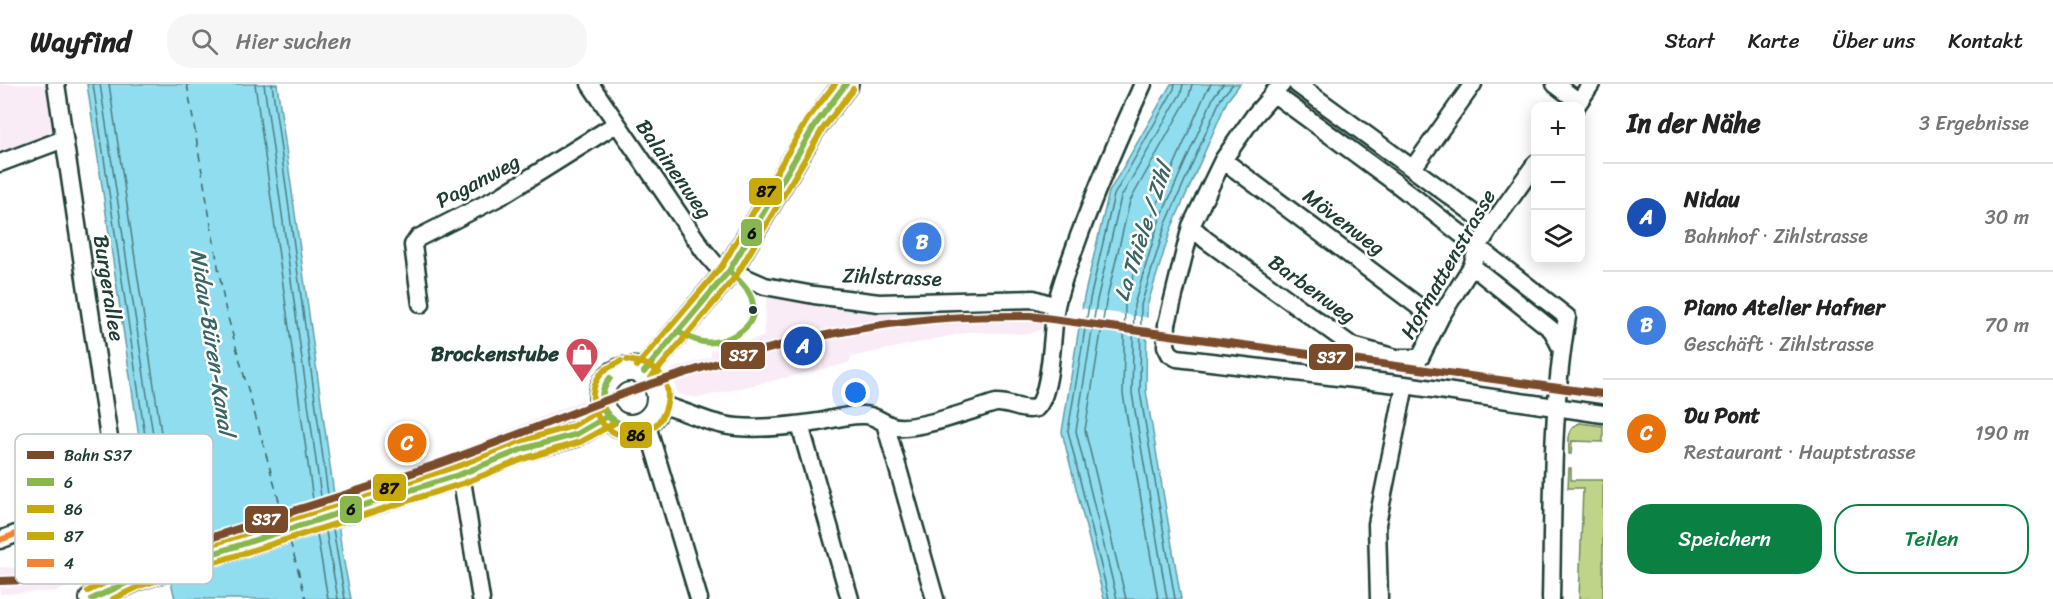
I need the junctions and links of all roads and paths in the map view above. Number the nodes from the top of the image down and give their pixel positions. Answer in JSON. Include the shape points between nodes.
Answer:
{"nodes":[{"id":1,"x":56,"y":84,"type":"edge"},
{"id":2,"x":590,"y":84,"type":"edge"},
{"id":3,"x":846,"y":84,"type":"edge"},
{"id":4,"x":1143,"y":84,"type":"edge"},
{"id":5,"x":1297,"y":84,"type":"edge"},
{"id":6,"x":1473,"y":84,"type":"edge"},
{"id":7,"x":1555,"y":84,"type":"edge"},
{"id":8,"x":1591,"y":84,"type":"edge"},
{"id":9,"x":1278,"y":89,"type":"edge"},
{"id":10,"x":1575,"y":102,"type":"edge"},
{"id":11,"x":1578,"y":102,"type":"edge"},
{"id":12,"x":616,"y":124,"type":"junction"},
{"id":13,"x":64,"y":139,"type":"junction"},
{"id":14,"x":1223,"y":160,"type":"junction"},
{"id":15,"x":0,"y":163,"type":"edge"},
{"id":16,"x":1413,"y":168,"type":"junction"},
{"id":17,"x":1531,"y":170,"type":"edge"},
{"id":18,"x":1191,"y":226,"type":"junction"},
{"id":19,"x":1491,"y":226,"type":"junction"},
{"id":20,"x":1478,"y":247,"type":"junction"},
{"id":21,"x":1472,"y":266,"type":"junction"},
{"id":22,"x":729,"y":271,"type":"junction"},
{"id":23,"x":421,"y":304,"type":"dead end"},
{"id":24,"x":1056,"y":306,"type":"junction"},
{"id":25,"x":1441,"y":316,"type":"junction"},
{"id":26,"x":1562,"y":348,"type":"junction"},
{"id":27,"x":1420,"y":358,"type":"joint"},
{"id":28,"x":644,"y":372,"type":"junction"},
{"id":29,"x":1405,"y":385,"type":"junction"},
{"id":30,"x":1557,"y":406,"type":"junction"},
{"id":31,"x":652,"y":413,"type":"junction"},
{"id":32,"x":1603,"y":414,"type":"edge"},
{"id":33,"x":608,"y":417,"type":"junction"},
{"id":34,"x":885,"y":423,"type":"junction"},
{"id":35,"x":800,"y":425,"type":"junction"},
{"id":36,"x":108,"y":434,"type":"edge"},
{"id":37,"x":461,"y":474,"type":"junction"},
{"id":38,"x":15,"y":534,"type":"edge"},
{"id":39,"x":0,"y":540,"type":"edge"},
{"id":40,"x":213,"y":553,"type":"edge"},
{"id":41,"x":124,"y":584,"type":"edge"},
{"id":42,"x":92,"y":599,"type":"edge"},
{"id":43,"x":481,"y":599,"type":"edge"},
{"id":44,"x":699,"y":599,"type":"edge"},
{"id":45,"x":850,"y":599,"type":"edge"},
{"id":46,"x":935,"y":599,"type":"edge"},
{"id":47,"x":1379,"y":599,"type":"edge"},
{"id":48,"x":1551,"y":599,"type":"edge"}],
"edges":[{"from":1,"to":13,"type":"street","name":"Burgerallee"},
{"from":2,"to":12,"type":"street","name":"Balainenweg"},
{"from":3,"to":22,"type":"main road","via":[[815,125]]},
{"from":4,"to":24,"type":"street","via":[[1097,188]]},
{"from":5,"to":16,"type":"street"},
{"from":6,"to":16,"type":"street"},
{"from":7,"to":10,"type":"street"},
{"from":8,"to":11,"type":"street"},
{"from":9,"to":14,"type":"street"},
{"from":9,"to":20,"type":"street"},
{"from":12,"to":22,"type":"street","name":"Balainenweg","via":[[704,251],[715,264]]},
{"from":12,"to":23,"type":"street","name":"Paganweg","via":[[501,196],[418,238],[413,245]]},
{"from":13,"to":15,"type":"street"},
{"from":13,"to":36,"type":"street","name":"Burgerallee"},
{"from":14,"to":18,"type":"street"},
{"from":14,"to":25,"type":"street","name":"Mövenweg","via":[[1422,309]]},
{"from":16,"to":19,"type":"street"},
{"from":17,"to":19,"type":"street","name":"Hofmattenstrasse"},
{"from":18,"to":27,"type":"street","name":"Barbenweg","via":[[1352,346],[1396,358]]},
{"from":18,"to":29,"type":"street","via":[[1167,324],[1166,346],[1170,354],[1177,358]]},
{"from":19,"to":20,"type":"street","name":"Hofmattenstrasse"},
{"from":20,"to":21,"type":"street","name":"Hofmattenstrasse"},
{"from":20,"to":26,"type":"street","via":[[1567,317]]},
{"from":21,"to":25,"type":"street","name":"Hofmattenstrasse"},
{"from":21,"to":26,"type":"street","via":[[1552,330]]},
{"from":22,"to":24,"type":"street","name":"Zihlstrasse","via":[[765,286],[879,303],[1034,299]]},
{"from":22,"to":28,"type":"main road"},
{"from":24,"to":34,"type":"street","via":[[1043,398],[1036,408],[1022,409],[996,402],[920,424],[896,427]]},
{"from":25,"to":27,"type":"street","name":"Hofmattenstrasse"},
{"from":26,"to":30,"type":"street"},
{"from":28,"to":31,"type":"main road","via":[[658,391]]},
{"from":28,"to":33,"type":"main road","via":[[625,369],[609,378],[601,402]]},
{"from":29,"to":30,"type":"street"},
{"from":29,"to":47,"type":"street","via":[[1377,524]]},
{"from":30,"to":32,"type":"street"},
{"from":30,"to":48,"type":"street"},
{"from":31,"to":33,"type":"main road","via":[[630,427]]},
{"from":31,"to":35,"type":"street","via":[[680,409],[703,420],[736,428]]},
{"from":31,"to":44,"type":"street"},
{"from":33,"to":37,"type":"main road","via":[[577,434],[523,449]]},
{"from":34,"to":35,"type":"street","via":[[863,414]]},
{"from":34,"to":46,"type":"street"},
{"from":35,"to":45,"type":"street"},
{"from":37,"to":40,"type":"main road"},
{"from":37,"to":43,"type":"street"},
{"from":38,"to":39,"type":"street","name":"Burgerallee"},
{"from":41,"to":42,"type":"main road"}]}
